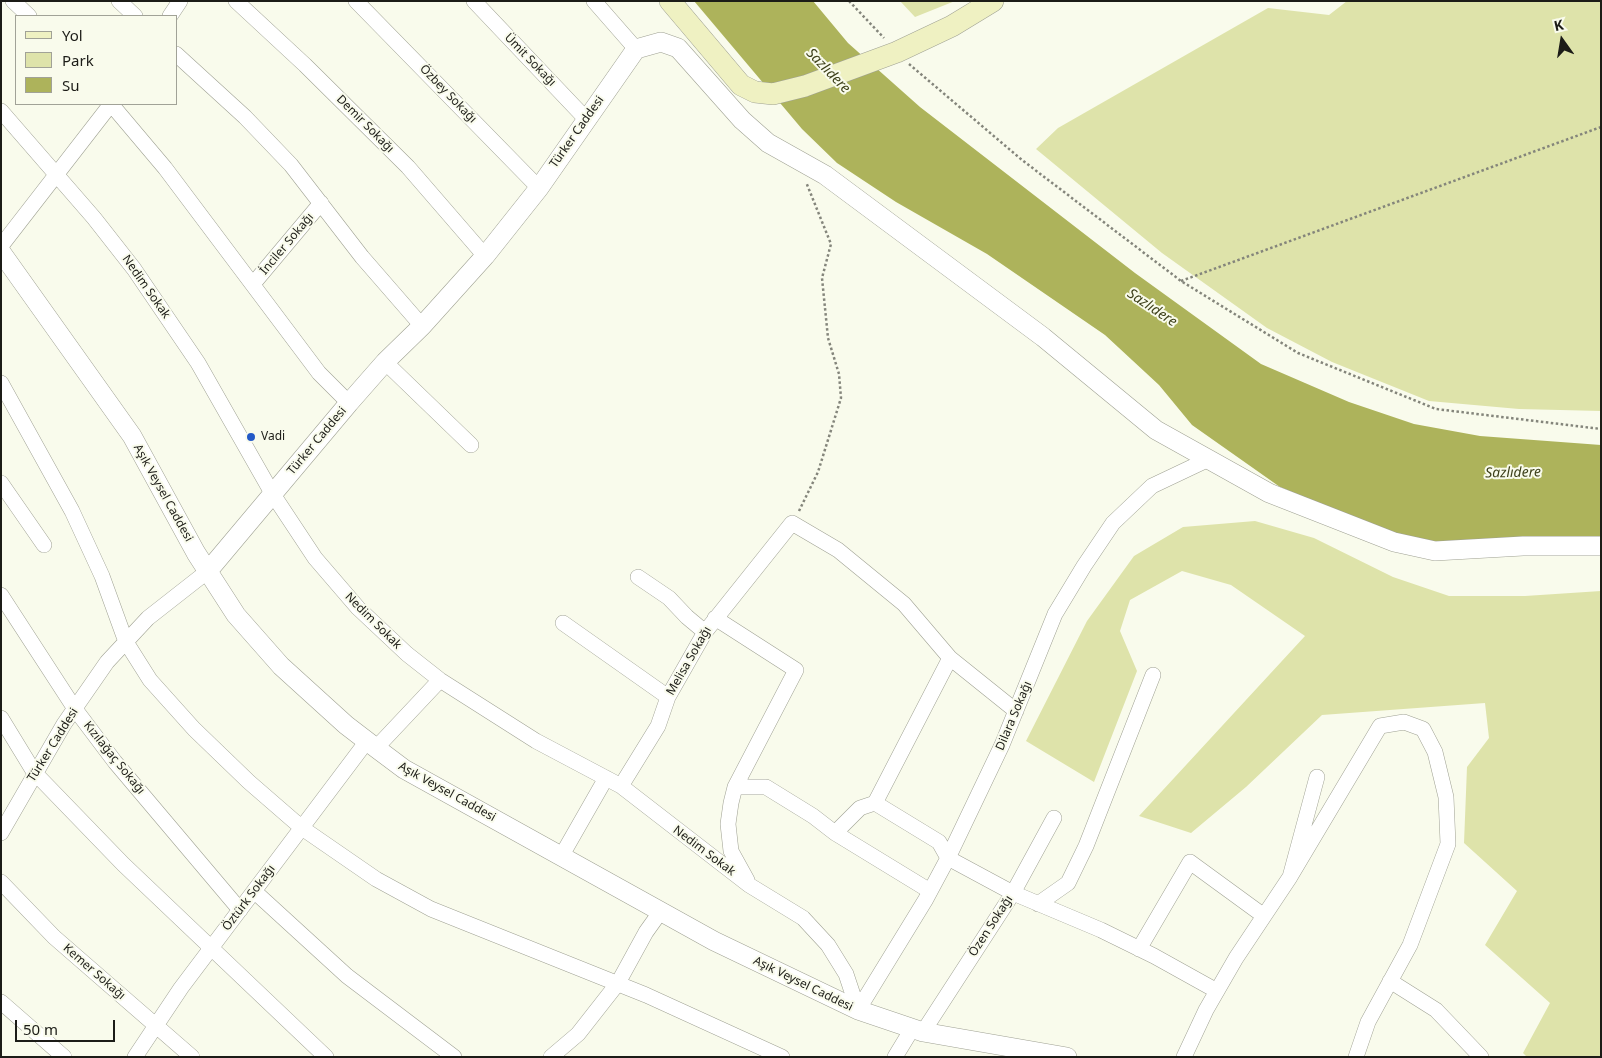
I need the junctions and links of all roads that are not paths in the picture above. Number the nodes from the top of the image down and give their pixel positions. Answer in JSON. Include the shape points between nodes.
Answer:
{"nodes":[{"id":1,"x":13,"y":1,"type":"edge"},
{"id":2,"x":119,"y":1,"type":"edge"},
{"id":3,"x":180,"y":1,"type":"edge"},
{"id":4,"x":236,"y":1,"type":"edge"},
{"id":5,"x":356,"y":1,"type":"edge"},
{"id":6,"x":474,"y":1,"type":"edge"},
{"id":7,"x":594,"y":1,"type":"edge"},
{"id":8,"x":670,"y":1,"type":"edge"},
{"id":9,"x":993,"y":1,"type":"edge"},
{"id":10,"x":28,"y":15,"type":"edge"},
{"id":11,"x":134,"y":15,"type":"edge"},
{"id":12,"x":171,"y":15,"type":"edge"},
{"id":13,"x":636,"y":49,"type":"junction"},
{"id":14,"x":178,"y":56,"type":"edge"},
{"id":15,"x":110,"y":105,"type":"edge"},
{"id":16,"x":112,"y":105,"type":"edge"},
{"id":17,"x":1,"y":111,"type":"edge"},
{"id":18,"x":586,"y":118,"type":"junction"},
{"id":19,"x":57,"y":176,"type":"junction"},
{"id":20,"x":539,"y":188,"type":"junction"},
{"id":21,"x":321,"y":203,"type":"junction"},
{"id":22,"x":1,"y":246,"type":"edge"},
{"id":23,"x":1,"y":252,"type":"edge"},
{"id":24,"x":485,"y":256,"type":"junction"},
{"id":25,"x":252,"y":284,"type":"junction"},
{"id":26,"x":422,"y":326,"type":"junction"},
{"id":27,"x":385,"y":362,"type":"junction"},
{"id":28,"x":1,"y":383,"type":"edge"},
{"id":29,"x":349,"y":403,"type":"junction"},
{"id":30,"x":471,"y":445,"type":"dead end"},
{"id":31,"x":1208,"y":459,"type":"junction"},
{"id":32,"x":1,"y":483,"type":"edge"},
{"id":33,"x":272,"y":493,"type":"junction"},
{"id":34,"x":44,"y":545,"type":"dead end"},
{"id":35,"x":1601,"y":546,"type":"edge"},
{"id":36,"x":208,"y":571,"type":"junction"},
{"id":37,"x":638,"y":577,"type":"dead end"},
{"id":38,"x":1,"y":595,"type":"edge"},
{"id":39,"x":715,"y":618,"type":"junction"},
{"id":40,"x":563,"y":623,"type":"dead end"},
{"id":41,"x":705,"y":632,"type":"junction"},
{"id":42,"x":126,"y":642,"type":"junction"},
{"id":43,"x":950,"y":658,"type":"junction"},
{"id":44,"x":1153,"y":675,"type":"dead end"},
{"id":45,"x":440,"y":680,"type":"junction"},
{"id":46,"x":668,"y":697,"type":"junction"},
{"id":47,"x":75,"y":709,"type":"junction"},
{"id":48,"x":1016,"y":711,"type":"junction"},
{"id":49,"x":1,"y":718,"type":"edge"},
{"id":50,"x":372,"y":745,"type":"junction"},
{"id":51,"x":34,"y":772,"type":"junction"},
{"id":52,"x":1317,"y":776,"type":"dead end"},
{"id":53,"x":606,"y":778,"type":"junction"},
{"id":54,"x":621,"y":786,"type":"junction"},
{"id":55,"x":735,"y":787,"type":"junction"},
{"id":56,"x":875,"y":803,"type":"junction"},
{"id":57,"x":1054,"y":818,"type":"dead end"},
{"id":58,"x":302,"y":828,"type":"junction"},
{"id":59,"x":1,"y":833,"type":"edge"},
{"id":60,"x":835,"y":833,"type":"junction"},
{"id":61,"x":562,"y":856,"type":"junction"},
{"id":62,"x":948,"y":858,"type":"junction"},
{"id":63,"x":1290,"y":877,"type":"junction"},
{"id":64,"x":1,"y":882,"type":"edge"},
{"id":65,"x":750,"y":885,"type":"junction"},
{"id":66,"x":254,"y":891,"type":"junction"},
{"id":67,"x":930,"y":891,"type":"junction"},
{"id":68,"x":1013,"y":893,"type":"junction"},
{"id":69,"x":1038,"y":904,"type":"junction"},
{"id":70,"x":240,"y":910,"type":"junction"},
{"id":71,"x":661,"y":911,"type":"junction"},
{"id":72,"x":1264,"y":916,"type":"junction"},
{"id":73,"x":211,"y":949,"type":"junction"},
{"id":74,"x":1139,"y":949,"type":"junction"},
{"id":75,"x":1390,"y":981,"type":"junction"},
{"id":76,"x":618,"y":983,"type":"junction"},
{"id":77,"x":1217,"y":991,"type":"junction"},
{"id":78,"x":1,"y":1002,"type":"edge"},
{"id":79,"x":858,"y":1010,"type":"junction"},
{"id":80,"x":156,"y":1024,"type":"junction"},
{"id":81,"x":918,"y":1030,"type":"junction"},
{"id":82,"x":64,"y":1057,"type":"edge"},
{"id":83,"x":136,"y":1057,"type":"edge"},
{"id":84,"x":192,"y":1057,"type":"edge"},
{"id":85,"x":326,"y":1057,"type":"edge"},
{"id":86,"x":454,"y":1057,"type":"edge"},
{"id":87,"x":552,"y":1057,"type":"edge"},
{"id":88,"x":782,"y":1057,"type":"edge"},
{"id":89,"x":895,"y":1057,"type":"edge"},
{"id":90,"x":1067,"y":1057,"type":"edge"},
{"id":91,"x":1184,"y":1057,"type":"edge"},
{"id":92,"x":1356,"y":1057,"type":"edge"},
{"id":93,"x":1481,"y":1057,"type":"edge"}],
"edges":[{"from":1,"to":10,"type":"street"},
{"from":2,"to":11,"type":"street"},
{"from":3,"to":12,"type":"street"},
{"from":4,"to":24,"type":"street","name":"Demir Sokağı","via":[[408,168]]},
{"from":5,"to":20,"type":"street","name":"Özbey Sokağı"},
{"from":6,"to":18,"type":"street","name":"Ümit Sokağı"},
{"from":7,"to":13,"type":"street"},
{"from":8,"to":9,"type":"main road","via":[[741,85],[755,92],[774,94],[897,52],[952,26]]},
{"from":13,"to":18,"type":"street","name":"Türker Caddesi"},
{"from":13,"to":31,"type":"street","via":[[661,42],[678,48],[742,120],[768,143],[825,175],[1044,337],[1156,430]]},
{"from":14,"to":21,"type":"street","via":[[245,117],[291,165]]},
{"from":15,"to":19,"type":"street"},
{"from":16,"to":25,"type":"street","via":[[165,168]]},
{"from":17,"to":19,"type":"street","name":"Nedim Sokak"},
{"from":18,"to":20,"type":"street","name":"Türker Caddesi"},
{"from":19,"to":22,"type":"street"},
{"from":19,"to":33,"type":"street","name":"Nedim Sokak","via":[[134,269],[182,339]]},
{"from":20,"to":24,"type":"street","name":"Türker Caddesi"},
{"from":21,"to":25,"type":"street","name":"İnciler Sokağı"},
{"from":21,"to":26,"type":"street","via":[[362,257]]},
{"from":23,"to":36,"type":"street","name":"Aşık Veysel Caddesi","via":[[132,436]]},
{"from":24,"to":26,"type":"street","name":"Türker Caddesi"},
{"from":25,"to":29,"type":"street","via":[[319,373]]},
{"from":26,"to":27,"type":"street","name":"Türker Caddesi"},
{"from":27,"to":29,"type":"street","name":"Türker Caddesi"},
{"from":27,"to":30,"type":"street"},
{"from":28,"to":42,"type":"street","via":[[72,511],[102,576]]},
{"from":29,"to":33,"type":"street","name":"Türker Caddesi"},
{"from":31,"to":35,"type":"street","via":[[1270,494],[1402,544],[1435,551]]},
{"from":31,"to":48,"type":"street","name":"Dilara Sokağı","via":[[1152,486],[1113,523],[1055,614]]},
{"from":32,"to":34,"type":"street"},
{"from":33,"to":36,"type":"street","name":"Türker Caddesi"},
{"from":33,"to":45,"type":"street","name":"Nedim Sokak","via":[[315,558],[358,608]]},
{"from":36,"to":42,"type":"street","name":"Türker Caddesi","via":[[148,618]]},
{"from":36,"to":50,"type":"street","name":"Aşık Veysel Caddesi","via":[[236,615],[281,666],[346,726]]},
{"from":37,"to":41,"type":"street","via":[[669,598]]},
{"from":38,"to":47,"type":"street","name":"Kızılağaç Sokağı"},
{"from":39,"to":41,"type":"street","name":"Melisa Sokağı"},
{"from":39,"to":43,"type":"street","name":"Melisa Sokağı","via":[[792,523],[838,550],[904,604]]},
{"from":39,"to":55,"type":"street","via":[[796,670]]},
{"from":40,"to":46,"type":"street"},
{"from":41,"to":46,"type":"street","name":"Melisa Sokağı"},
{"from":42,"to":47,"type":"street","name":"Türker Caddesi","via":[[107,662]]},
{"from":42,"to":58,"type":"street","via":[[150,680],[194,728]]},
{"from":43,"to":48,"type":"street"},
{"from":43,"to":56,"type":"street"},
{"from":44,"to":69,"type":"street","via":[[1086,846],[1068,883]]},
{"from":45,"to":50,"type":"street","name":"Öztürk Sokağı"},
{"from":45,"to":53,"type":"street","name":"Nedim Sokak","via":[[536,742]]},
{"from":46,"to":54,"type":"street","name":"Melisa Sokağı","via":[[658,726]]},
{"from":47,"to":51,"type":"street","name":"Türker Caddesi"},
{"from":47,"to":70,"type":"street","name":"Kızılağaç Sokağı"},
{"from":48,"to":62,"type":"street","name":"Dilara Sokağı"},
{"from":49,"to":51,"type":"street"},
{"from":50,"to":58,"type":"street","name":"Öztürk Sokağı"},
{"from":50,"to":61,"type":"street","name":"Aşık Veysel Caddesi","via":[[404,769]]},
{"from":51,"to":59,"type":"street","name":"Türker Caddesi"},
{"from":51,"to":73,"type":"street"},
{"from":52,"to":63,"type":"street"},
{"from":53,"to":54,"type":"street","name":"Nedim Sokak"},
{"from":53,"to":61,"type":"street"},
{"from":54,"to":65,"type":"street","name":"Nedim Sokak"},
{"from":55,"to":60,"type":"street","via":[[766,787]]},
{"from":55,"to":65,"type":"street","via":[[728,824],[731,850]]},
{"from":56,"to":60,"type":"street","via":[[860,808]]},
{"from":56,"to":62,"type":"street","via":[[939,842]]},
{"from":57,"to":68,"type":"street","name":"Özen Sokağı"},
{"from":58,"to":66,"type":"street","name":"Öztürk Sokağı"},
{"from":58,"to":76,"type":"street","via":[[376,879],[431,908]]},
{"from":60,"to":67,"type":"street"},
{"from":61,"to":71,"type":"street","name":"Aşık Veysel Caddesi"},
{"from":62,"to":67,"type":"street","name":"Dilara Sokağı"},
{"from":62,"to":68,"type":"street"},
{"from":63,"to":72,"type":"street"},
{"from":63,"to":75,"type":"street","via":[[1380,726],[1404,722],[1423,729],[1435,752],[1446,797],[1448,844],[1410,945]]},
{"from":64,"to":80,"type":"street","name":"Kemer Sokağı","via":[[54,937]]},
{"from":65,"to":79,"type":"street","name":"Nedim Sokak","via":[[803,918],[828,945],[846,974]]},
{"from":66,"to":70,"type":"street","name":"Öztürk Sokağı"},
{"from":66,"to":86,"type":"street","via":[[347,976]]},
{"from":67,"to":79,"type":"street","name":"Dilara Sokağı"},
{"from":68,"to":69,"type":"street"},
{"from":68,"to":81,"type":"street","name":"Özen Sokağı"},
{"from":69,"to":74,"type":"street"},
{"from":70,"to":73,"type":"street","name":"Öztürk Sokağı"},
{"from":71,"to":76,"type":"street"},
{"from":71,"to":79,"type":"street","name":"Aşık Veysel Caddesi","via":[[714,941]]},
{"from":72,"to":74,"type":"street","via":[[1190,862]]},
{"from":72,"to":77,"type":"street"},
{"from":73,"to":80,"type":"street","name":"Öztürk Sokağı"},
{"from":73,"to":85,"type":"street"},
{"from":74,"to":77,"type":"street"},
{"from":75,"to":92,"type":"street","via":[[1368,1022]]},
{"from":75,"to":93,"type":"street","via":[[1436,1010]]},
{"from":76,"to":87,"type":"street","via":[[578,1034]]},
{"from":76,"to":88,"type":"street"},
{"from":77,"to":91,"type":"street"},
{"from":78,"to":82,"type":"street"},
{"from":79,"to":81,"type":"street","name":"Aşık Veysel Caddesi"},
{"from":80,"to":83,"type":"street","name":"Öztürk Sokağı"},
{"from":80,"to":84,"type":"street","name":"Kemer Sokağı"},
{"from":81,"to":89,"type":"street","name":"Özen Sokağı"},
{"from":81,"to":90,"type":"street","name":"Aşık Veysel Caddesi"}]}
